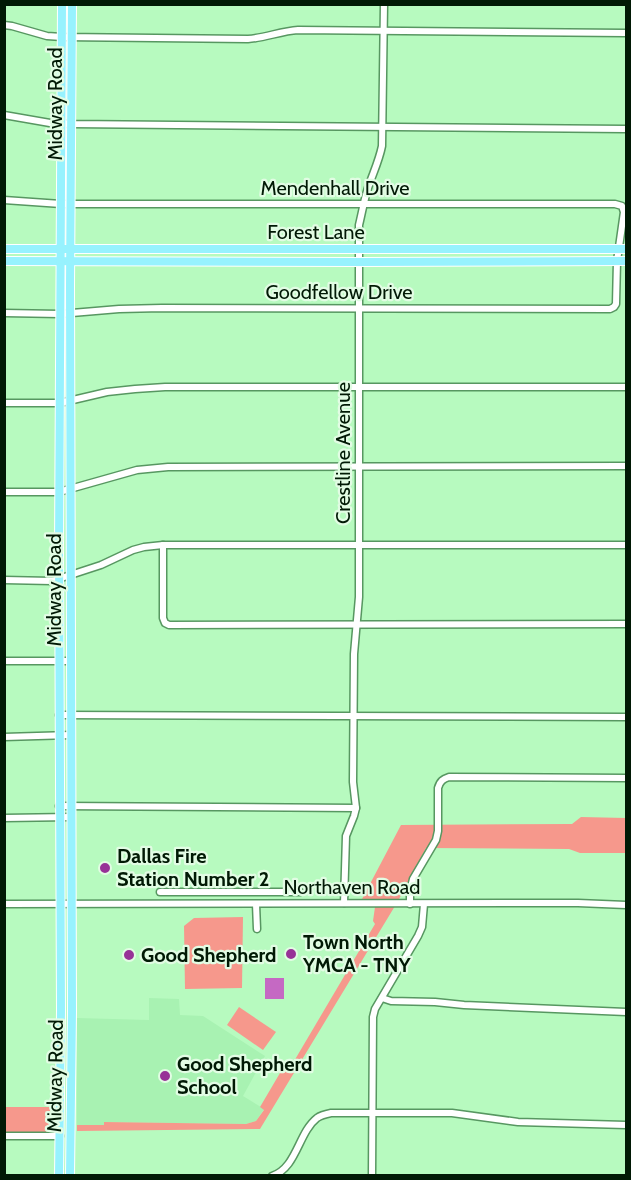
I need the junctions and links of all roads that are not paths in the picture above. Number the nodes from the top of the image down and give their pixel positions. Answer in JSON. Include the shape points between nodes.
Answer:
{"nodes":[{"id":1,"x":62,"y":4,"type":"edge"},
{"id":2,"x":72,"y":4,"type":"edge"},
{"id":3,"x":384,"y":4,"type":"edge"},
{"id":4,"x":4,"y":25,"type":"edge"},
{"id":5,"x":383,"y":30,"type":"junction"},
{"id":6,"x":627,"y":33,"type":"edge"},
{"id":7,"x":62,"y":37,"type":"junction"},
{"id":8,"x":72,"y":37,"type":"junction"},
{"id":9,"x":4,"y":115,"type":"edge"},
{"id":10,"x":61,"y":124,"type":"junction"},
{"id":11,"x":71,"y":124,"type":"junction"},
{"id":12,"x":383,"y":127,"type":"junction"},
{"id":13,"x":627,"y":129,"type":"edge"},
{"id":14,"x":4,"y":200,"type":"edge"},
{"id":15,"x":61,"y":204,"type":"junction"},
{"id":16,"x":71,"y":204,"type":"junction"},
{"id":17,"x":363,"y":204,"type":"junction"},
{"id":18,"x":70,"y":248,"type":"junction"},
{"id":19,"x":4,"y":249,"type":"edge"},
{"id":20,"x":61,"y":249,"type":"junction"},
{"id":21,"x":359,"y":249,"type":"junction"},
{"id":22,"x":623,"y":249,"type":"edge"},
{"id":23,"x":4,"y":261,"type":"edge"},
{"id":24,"x":60,"y":261,"type":"junction"},
{"id":25,"x":70,"y":261,"type":"junction"},
{"id":26,"x":617,"y":261,"type":"junction"},
{"id":27,"x":627,"y":261,"type":"edge"},
{"id":28,"x":359,"y":262,"type":"junction"},
{"id":29,"x":360,"y":308,"type":"junction"},
{"id":30,"x":70,"y":313,"type":"junction"},
{"id":31,"x":4,"y":314,"type":"edge"},
{"id":32,"x":60,"y":314,"type":"junction"},
{"id":33,"x":359,"y":387,"type":"junction"},
{"id":34,"x":627,"y":387,"type":"edge"},
{"id":35,"x":70,"y":400,"type":"junction"},
{"id":36,"x":4,"y":403,"type":"edge"},
{"id":37,"x":60,"y":403,"type":"junction"},
{"id":38,"x":359,"y":466,"type":"junction"},
{"id":39,"x":627,"y":466,"type":"edge"},
{"id":40,"x":70,"y":489,"type":"junction"},
{"id":41,"x":4,"y":492,"type":"edge"},
{"id":42,"x":59,"y":492,"type":"junction"},
{"id":43,"x":163,"y":545,"type":"junction"},
{"id":44,"x":359,"y":545,"type":"junction"},
{"id":45,"x":627,"y":545,"type":"edge"},
{"id":46,"x":71,"y":574,"type":"junction"},
{"id":47,"x":59,"y":579,"type":"junction"},
{"id":48,"x":4,"y":580,"type":"edge"},
{"id":49,"x":357,"y":624,"type":"junction"},
{"id":50,"x":627,"y":624,"type":"edge"},
{"id":51,"x":4,"y":661,"type":"edge"},
{"id":52,"x":59,"y":661,"type":"junction"},
{"id":53,"x":71,"y":661,"type":"junction"},
{"id":54,"x":59,"y":715,"type":"junction"},
{"id":55,"x":71,"y":715,"type":"junction"},
{"id":56,"x":353,"y":716,"type":"junction"},
{"id":57,"x":627,"y":717,"type":"edge"},
{"id":58,"x":59,"y":735,"type":"junction"},
{"id":59,"x":71,"y":735,"type":"junction"},
{"id":60,"x":4,"y":736,"type":"edge"},
{"id":61,"x":627,"y":778,"type":"edge"},
{"id":62,"x":59,"y":806,"type":"junction"},
{"id":63,"x":71,"y":806,"type":"junction"},
{"id":64,"x":356,"y":808,"type":"junction"},
{"id":65,"x":59,"y":816,"type":"junction"},
{"id":66,"x":71,"y":817,"type":"junction"},
{"id":67,"x":4,"y":818,"type":"edge"},
{"id":68,"x":160,"y":892,"type":"dead end"},
{"id":69,"x":189,"y":892,"type":"junction"},
{"id":70,"x":280,"y":892,"type":"junction"},
{"id":71,"x":300,"y":892,"type":"dead end"},
{"id":72,"x":344,"y":903,"type":"junction"},
{"id":73,"x":4,"y":904,"type":"edge"},
{"id":74,"x":188,"y":904,"type":"junction"},
{"id":75,"x":256,"y":904,"type":"junction"},
{"id":76,"x":279,"y":904,"type":"junction"},
{"id":77,"x":410,"y":904,"type":"junction"},
{"id":78,"x":424,"y":904,"type":"junction"},
{"id":79,"x":60,"y":905,"type":"junction"},
{"id":80,"x":71,"y":905,"type":"junction"},
{"id":81,"x":627,"y":905,"type":"edge"},
{"id":82,"x":257,"y":929,"type":"dead end"},
{"id":83,"x":382,"y":998,"type":"junction"},
{"id":84,"x":627,"y":1012,"type":"edge"},
{"id":85,"x":372,"y":1112,"type":"junction"},
{"id":86,"x":627,"y":1125,"type":"edge"},
{"id":87,"x":4,"y":1136,"type":"edge"},
{"id":88,"x":60,"y":1136,"type":"junction"},
{"id":89,"x":59,"y":1176,"type":"edge"},
{"id":90,"x":70,"y":1176,"type":"edge"},
{"id":91,"x":272,"y":1176,"type":"edge"},
{"id":92,"x":372,"y":1176,"type":"edge"}],
"edges":[{"from":1,"to":7,"type":"main road","name":"Midway Road"},
{"from":2,"to":8,"type":"main road","name":"Midway Road"},
{"from":3,"to":5,"type":"street","name":"Crestline Avenue"},
{"from":4,"to":7,"type":"street"},
{"from":5,"to":6,"type":"street"},
{"from":5,"to":8,"type":"street","via":[[298,30],[248,39]]},
{"from":5,"to":12,"type":"street","name":"Crestline Avenue"},
{"from":7,"to":8,"type":"street"},
{"from":7,"to":10,"type":"main road","name":"Midway Road"},
{"from":8,"to":11,"type":"main road","name":"Midway Road"},
{"from":9,"to":10,"type":"street"},
{"from":10,"to":11,"type":"street"},
{"from":10,"to":15,"type":"main road","name":"Midway Road"},
{"from":11,"to":12,"type":"street"},
{"from":11,"to":16,"type":"main road","name":"Midway Road"},
{"from":12,"to":13,"type":"street"},
{"from":12,"to":17,"type":"street","name":"Crestline Avenue","via":[[378,164]]},
{"from":14,"to":15,"type":"street","name":"Mendenhall Drive"},
{"from":15,"to":16,"type":"street","name":"Mendenhall Drive"},
{"from":15,"to":20,"type":"main road","name":"Midway Road"},
{"from":16,"to":17,"type":"street","name":"Mendenhall Drive"},
{"from":16,"to":18,"type":"main road","name":"Midway Road"},
{"from":17,"to":21,"type":"street","name":"Crestline Avenue"},
{"from":17,"to":22,"type":"street","name":"Mendenhall Drive","via":[[620,205],[624,208]]},
{"from":18,"to":20,"type":"main road","name":"Forest Lane"},
{"from":18,"to":21,"type":"main road","name":"Forest Lane"},
{"from":18,"to":25,"type":"main road","name":"Midway Road"},
{"from":19,"to":20,"type":"main road","name":"Forest Lane"},
{"from":20,"to":24,"type":"main road","name":"Midway Road"},
{"from":21,"to":22,"type":"main road","name":"Forest Lane"},
{"from":21,"to":28,"type":"street","name":"Crestline Avenue"},
{"from":22,"to":26,"type":"street","name":"Goodfellow Drive"},
{"from":23,"to":24,"type":"main road","name":"Forest Lane"},
{"from":24,"to":25,"type":"main road","name":"Forest Lane"},
{"from":24,"to":32,"type":"main road","name":"Midway Road"},
{"from":25,"to":28,"type":"main road","name":"Forest Lane"},
{"from":25,"to":30,"type":"main road","name":"Midway Road"},
{"from":26,"to":27,"type":"main road","name":"Forest Lane"},
{"from":26,"to":28,"type":"main road","name":"Forest Lane"},
{"from":26,"to":29,"type":"street","name":"Goodfellow Drive","via":[[616,304],[610,309]]},
{"from":28,"to":29,"type":"street","name":"Crestline Avenue"},
{"from":29,"to":30,"type":"street","name":"Goodfellow Drive","via":[[162,308]]},
{"from":29,"to":33,"type":"street","name":"Crestline Avenue"},
{"from":30,"to":32,"type":"street","name":"Goodfellow Drive"},
{"from":30,"to":35,"type":"main road","name":"Midway Road"},
{"from":31,"to":32,"type":"street","name":"Goodfellow Drive"},
{"from":32,"to":37,"type":"main road","name":"Midway Road"},
{"from":33,"to":34,"type":"street"},
{"from":33,"to":35,"type":"street","via":[[165,387]]},
{"from":33,"to":38,"type":"street","name":"Crestline Avenue"},
{"from":35,"to":37,"type":"street"},
{"from":35,"to":40,"type":"main road","name":"Midway Road"},
{"from":36,"to":37,"type":"street"},
{"from":37,"to":42,"type":"main road","name":"Midway Road"},
{"from":38,"to":39,"type":"street"},
{"from":38,"to":40,"type":"street","via":[[168,467],[137,470]]},
{"from":38,"to":44,"type":"street","name":"Crestline Avenue"},
{"from":40,"to":42,"type":"street"},
{"from":40,"to":46,"type":"main road","name":"Midway Road"},
{"from":41,"to":42,"type":"street"},
{"from":42,"to":47,"type":"main road","name":"Midway Road"},
{"from":43,"to":44,"type":"street"},
{"from":43,"to":46,"type":"street","via":[[133,550]]},
{"from":43,"to":49,"type":"street","via":[[163,618],[169,625]]},
{"from":44,"to":45,"type":"street"},
{"from":44,"to":49,"type":"street","name":"Crestline Avenue"},
{"from":46,"to":47,"type":"street"},
{"from":46,"to":53,"type":"main road","name":"Midway Road"},
{"from":47,"to":48,"type":"street"},
{"from":47,"to":52,"type":"main road","name":"Midway Road"},
{"from":49,"to":50,"type":"street"},
{"from":49,"to":56,"type":"street","name":"Crestline Avenue"},
{"from":51,"to":52,"type":"street"},
{"from":52,"to":53,"type":"street"},
{"from":52,"to":54,"type":"main road","name":"Midway Road"},
{"from":53,"to":55,"type":"main road","name":"Midway Road"},
{"from":54,"to":55,"type":"street"},
{"from":54,"to":58,"type":"main road","name":"Midway Road"},
{"from":55,"to":56,"type":"street"},
{"from":55,"to":59,"type":"main road","name":"Midway Road"},
{"from":56,"to":57,"type":"street"},
{"from":56,"to":64,"type":"street","name":"Crestline Avenue"},
{"from":58,"to":59,"type":"street"},
{"from":58,"to":60,"type":"street"},
{"from":58,"to":62,"type":"main road","name":"Midway Road"},
{"from":59,"to":63,"type":"main road","name":"Midway Road"},
{"from":61,"to":77,"type":"street","via":[[444,778],[438,788],[436,840],[413,879]]},
{"from":62,"to":63,"type":"street"},
{"from":62,"to":65,"type":"main road","name":"Midway Road"},
{"from":63,"to":64,"type":"street"},
{"from":63,"to":66,"type":"main road","name":"Midway Road"},
{"from":64,"to":72,"type":"street","name":"Crestline Avenue","via":[[346,836]]},
{"from":65,"to":66,"type":"street"},
{"from":65,"to":67,"type":"street"},
{"from":65,"to":79,"type":"main road","name":"Midway Road"},
{"from":66,"to":80,"type":"main road","name":"Midway Road"},
{"from":68,"to":69,"type":"street"},
{"from":69,"to":70,"type":"street"},
{"from":69,"to":74,"type":"street"},
{"from":70,"to":71,"type":"street"},
{"from":70,"to":76,"type":"street"},
{"from":72,"to":76,"type":"street","name":"Northaven Road"},
{"from":72,"to":77,"type":"street","name":"Northaven Road"},
{"from":73,"to":79,"type":"street","name":"Northaven Road"},
{"from":74,"to":75,"type":"street","name":"Northaven Road"},
{"from":74,"to":80,"type":"street","name":"Northaven Road"},
{"from":75,"to":76,"type":"street","name":"Northaven Road"},
{"from":75,"to":82,"type":"street"},
{"from":77,"to":78,"type":"street","name":"Northaven Road"},
{"from":78,"to":81,"type":"street","name":"Northaven Road"},
{"from":78,"to":83,"type":"street","via":[[422,927]]},
{"from":79,"to":80,"type":"street","name":"Northaven Road"},
{"from":79,"to":88,"type":"main road","name":"Midway Road"},
{"from":80,"to":90,"type":"main road","name":"Midway Road"},
{"from":83,"to":84,"type":"street"},
{"from":83,"to":85,"type":"street","via":[[373,1017]]},
{"from":85,"to":86,"type":"street","via":[[452,1113],[518,1122]]},
{"from":85,"to":91,"type":"street","via":[[331,1113],[316,1119],[286,1167]]},
{"from":85,"to":92,"type":"street"},
{"from":87,"to":88,"type":"street"},
{"from":88,"to":89,"type":"main road","name":"Midway Road"}]}
